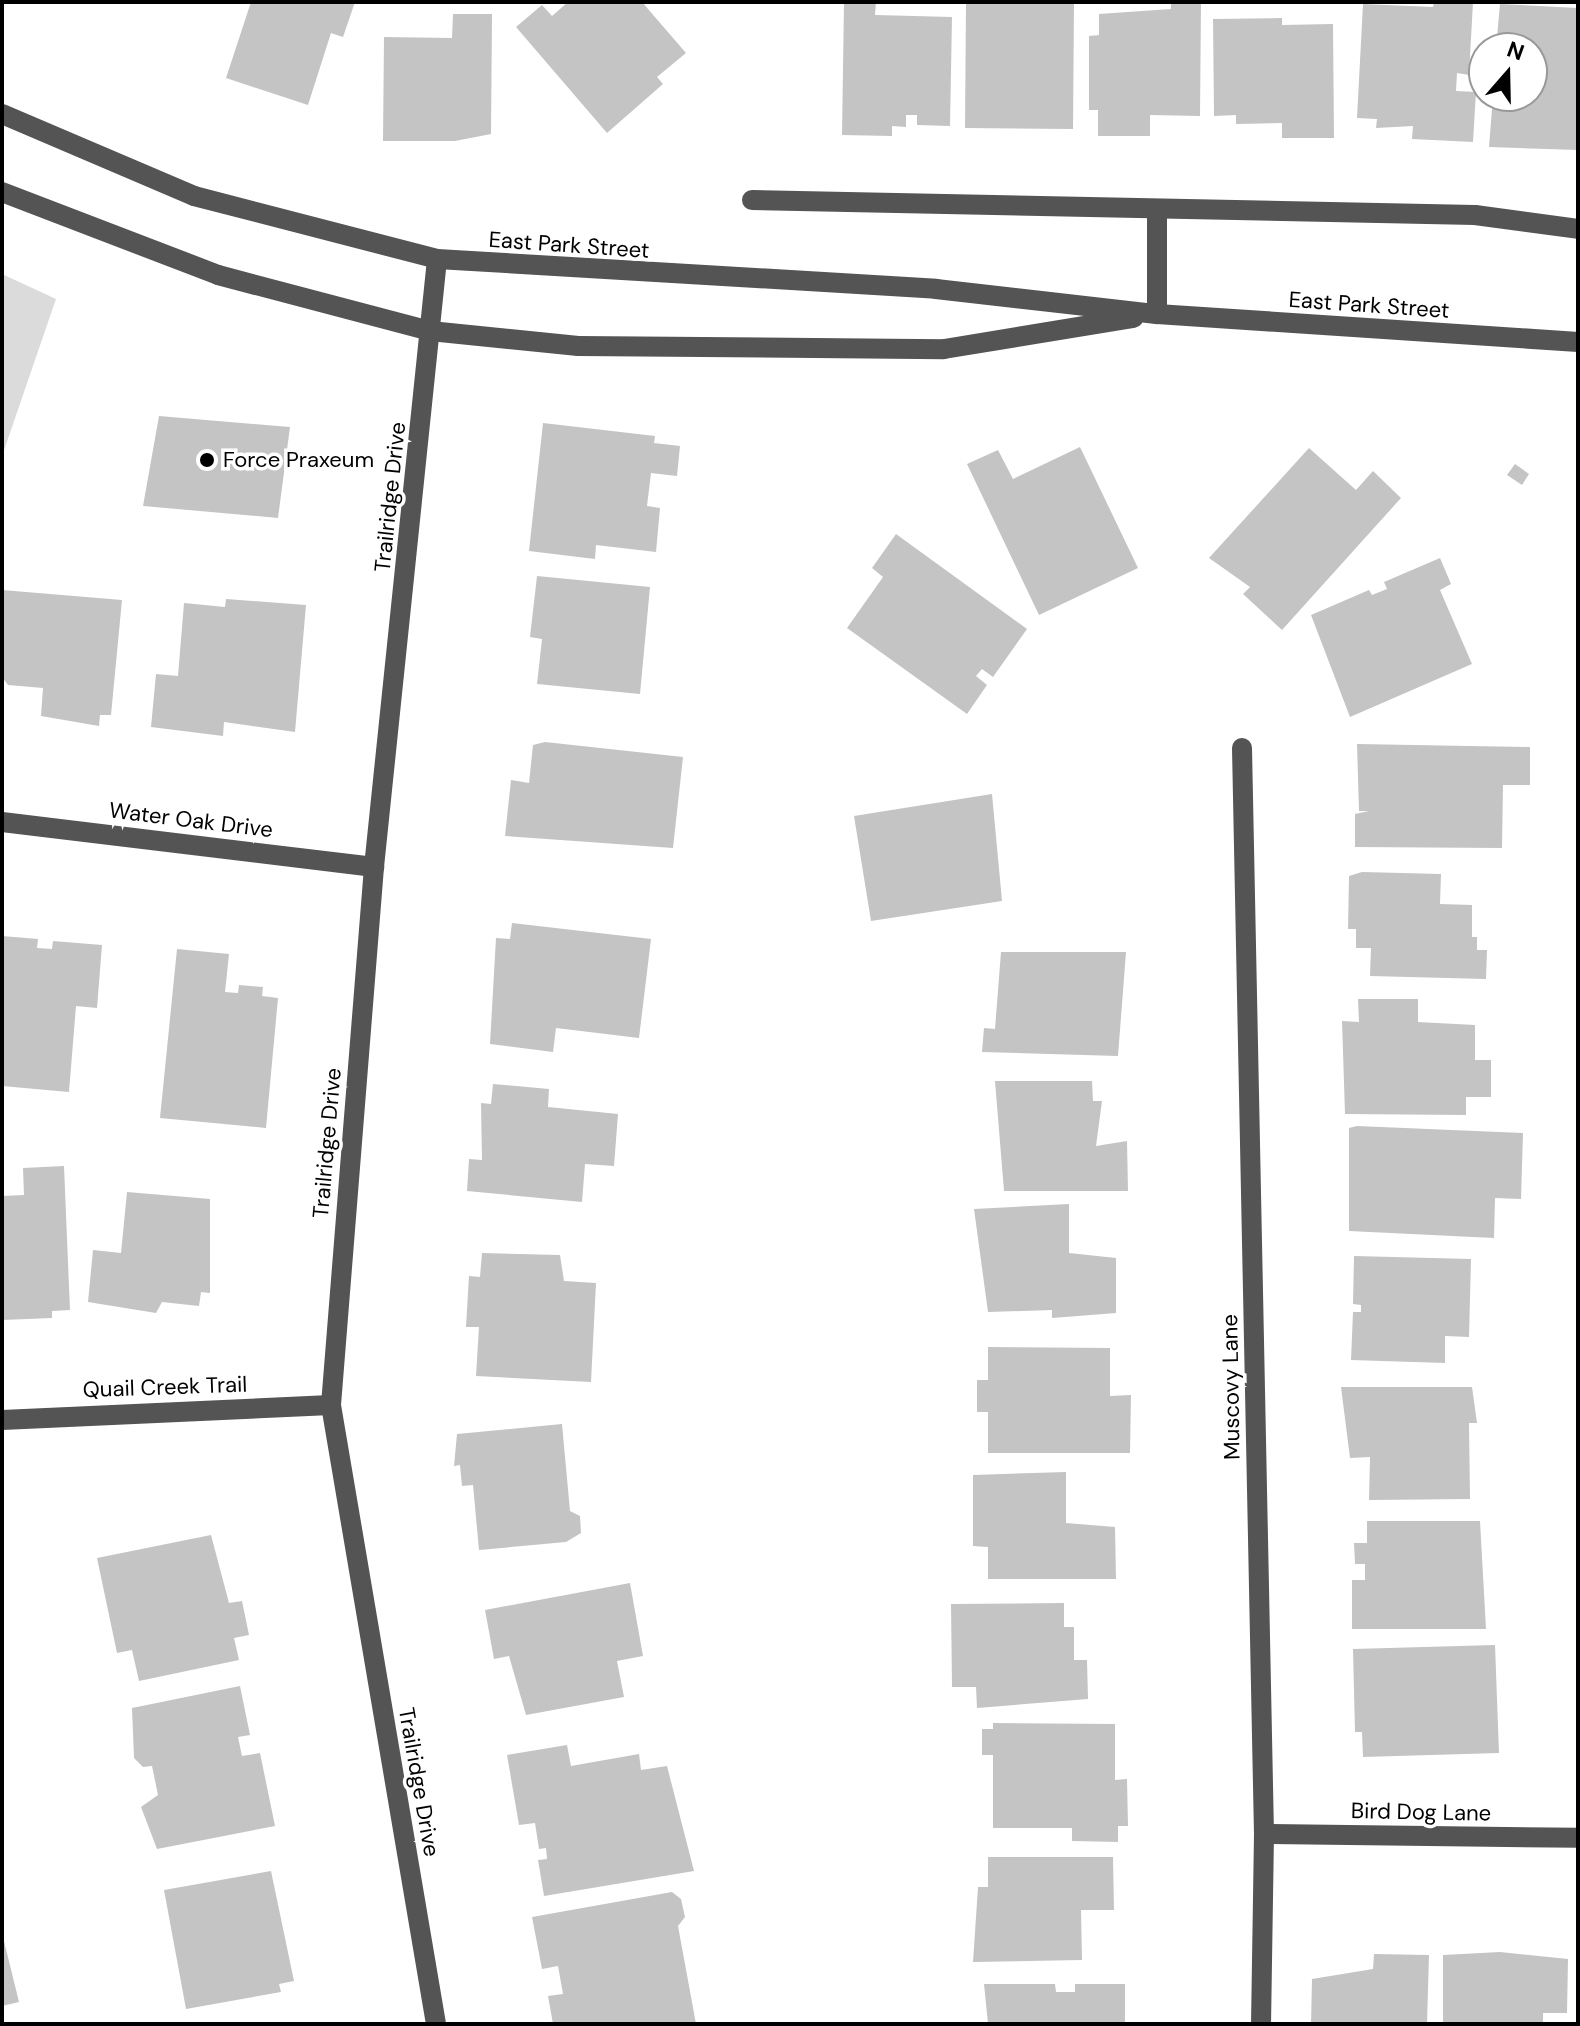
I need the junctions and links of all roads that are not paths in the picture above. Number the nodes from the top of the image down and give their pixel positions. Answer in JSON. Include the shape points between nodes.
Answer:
{"nodes":[{"id":1,"x":2,"y":114,"type":"edge"},
{"id":2,"x":2,"y":192,"type":"edge"},
{"id":3,"x":752,"y":200,"type":"dead end"},
{"id":4,"x":1157,"y":212,"type":"junction"},
{"id":5,"x":1578,"y":229,"type":"edge"},
{"id":6,"x":437,"y":259,"type":"junction"},
{"id":7,"x":1157,"y":314,"type":"junction"},
{"id":8,"x":430,"y":331,"type":"junction"},
{"id":9,"x":1578,"y":342,"type":"edge"},
{"id":10,"x":1242,"y":748,"type":"dead end"},
{"id":11,"x":2,"y":822,"type":"edge"},
{"id":12,"x":374,"y":867,"type":"junction"},
{"id":13,"x":331,"y":1405,"type":"junction"},
{"id":14,"x":2,"y":1420,"type":"edge"},
{"id":15,"x":1264,"y":1834,"type":"junction"},
{"id":16,"x":1578,"y":1838,"type":"edge"},
{"id":17,"x":436,"y":2024,"type":"edge"},
{"id":18,"x":1261,"y":2024,"type":"edge"}],
"edges":[{"from":1,"to":6,"type":"street","name":"East Park Street","via":[[194,196]]},
{"from":2,"to":8,"type":"street","name":"East Park Street","via":[[218,275]]},
{"from":3,"to":4,"type":"street"},
{"from":4,"to":5,"type":"street","via":[[1475,215]]},
{"from":4,"to":7,"type":"street"},
{"from":6,"to":7,"type":"street","name":"East Park Street","via":[[936,289]]},
{"from":6,"to":8,"type":"street","name":"Trailridge Drive"},
{"from":7,"to":8,"type":"street","name":"East Park Street","via":[[944,349],[594,346]]},
{"from":7,"to":9,"type":"street","name":"East Park Street"},
{"from":8,"to":12,"type":"street","name":"Trailridge Drive"},
{"from":10,"to":15,"type":"street","name":"Muscovy Lane"},
{"from":11,"to":12,"type":"street","name":"Water Oak Drive"},
{"from":12,"to":13,"type":"street","name":"Trailridge Drive"},
{"from":13,"to":14,"type":"street","name":"Quail Creek Trail"},
{"from":13,"to":17,"type":"street","name":"Trailridge Drive"},
{"from":15,"to":16,"type":"street","name":"Bird Dog Lane"},
{"from":15,"to":18,"type":"street","name":"Muscovy Lane"}]}
